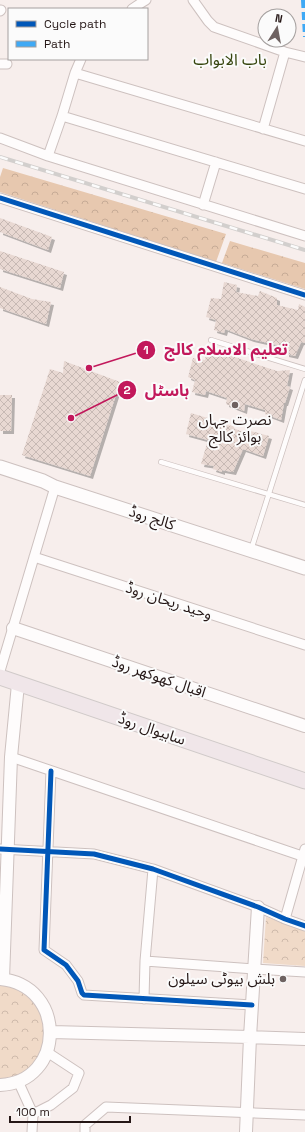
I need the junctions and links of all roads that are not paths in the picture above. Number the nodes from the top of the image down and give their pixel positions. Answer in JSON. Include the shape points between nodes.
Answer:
{"nodes":[{"id":1,"x":146,"y":0,"type":"edge"},
{"id":2,"x":193,"y":0,"type":"edge"},
{"id":3,"x":133,"y":8,"type":"edge"},
{"id":4,"x":285,"y":52,"type":"junction"},
{"id":5,"x":305,"y":57,"type":"edge"},
{"id":6,"x":81,"y":60,"type":"edge"},
{"id":7,"x":75,"y":73,"type":"junction"},
{"id":8,"x":62,"y":116,"type":"junction"},
{"id":9,"x":263,"y":129,"type":"junction"},
{"id":10,"x":0,"y":138,"type":"edge"},
{"id":11,"x":305,"y":141,"type":"edge"},
{"id":12,"x":48,"y":156,"type":"junction"},
{"id":13,"x":216,"y":162,"type":"junction"},
{"id":14,"x":305,"y":189,"type":"edge"},
{"id":15,"x":0,"y":198,"type":"edge"},
{"id":16,"x":203,"y":205,"type":"junction"},
{"id":17,"x":305,"y":236,"type":"edge"},
{"id":18,"x":305,"y":295,"type":"edge"},
{"id":19,"x":211,"y":340,"type":"dead end"},
{"id":20,"x":305,"y":369,"type":"edge"},
{"id":21,"x":305,"y":380,"type":"edge"},
{"id":22,"x":162,"y":462,"type":"dead end"},
{"id":23,"x":0,"y":467,"type":"edge"},
{"id":24,"x":56,"y":487,"type":"junction"},
{"id":25,"x":268,"y":494,"type":"junction"},
{"id":26,"x":305,"y":505,"type":"edge"},
{"id":27,"x":251,"y":550,"type":"junction"},
{"id":28,"x":34,"y":557,"type":"junction"},
{"id":29,"x":305,"y":568,"type":"edge"},
{"id":30,"x":13,"y":628,"type":"junction"},
{"id":31,"x":305,"y":644,"type":"edge"},
{"id":32,"x":0,"y":671,"type":"edge"},
{"id":33,"x":0,"y":677,"type":"edge"},
{"id":34,"x":18,"y":684,"type":"junction"},
{"id":35,"x":305,"y":726,"type":"edge"},
{"id":36,"x":12,"y":757,"type":"junction"},
{"id":37,"x":51,"y":771,"type":"junction"},
{"id":38,"x":305,"y":781,"type":"edge"},
{"id":39,"x":4,"y":849,"type":"edge"},
{"id":40,"x":48,"y":851,"type":"junction"},
{"id":41,"x":304,"y":854,"type":"edge"},
{"id":42,"x":153,"y":869,"type":"junction"},
{"id":43,"x":258,"y":907,"type":"junction"},
{"id":44,"x":285,"y":919,"type":"junction"},
{"id":45,"x":305,"y":926,"type":"edge"},
{"id":46,"x":145,"y":961,"type":"junction"},
{"id":47,"x":254,"y":969,"type":"junction"},
{"id":48,"x":305,"y":972,"type":"edge"},
{"id":49,"x":2,"y":979,"type":"edge"},
{"id":50,"x":144,"y":998,"type":"junction"},
{"id":51,"x":252,"y":1005,"type":"junction"},
{"id":52,"x":51,"y":1032,"type":"junction"},
{"id":53,"x":250,"y":1037,"type":"junction"},
{"id":54,"x":305,"y":1039,"type":"edge"},
{"id":55,"x":47,"y":1052,"type":"junction"},
{"id":56,"x":18,"y":1081,"type":"junction"},
{"id":57,"x":0,"y":1085,"type":"edge"},
{"id":58,"x":247,"y":1112,"type":"junction"},
{"id":59,"x":33,"y":1114,"type":"junction"},
{"id":60,"x":305,"y":1115,"type":"edge"},
{"id":61,"x":32,"y":1132,"type":"edge"},
{"id":62,"x":85,"y":1132,"type":"edge"},
{"id":63,"x":246,"y":1132,"type":"edge"}],
"edges":[{"from":1,"to":3,"type":"street"},
{"from":2,"to":4,"type":"street","via":[[214,27]]},
{"from":4,"to":5,"type":"street"},
{"from":4,"to":9,"type":"street"},
{"from":6,"to":7,"type":"street"},
{"from":7,"to":8,"type":"street"},
{"from":7,"to":9,"type":"street"},
{"from":8,"to":12,"type":"street"},
{"from":8,"to":13,"type":"street"},
{"from":9,"to":11,"type":"street"},
{"from":10,"to":12,"type":"street"},
{"from":12,"to":16,"type":"street"},
{"from":13,"to":14,"type":"street"},
{"from":13,"to":16,"type":"street"},
{"from":15,"to":18,"type":"street"},
{"from":16,"to":17,"type":"street"},
{"from":19,"to":20,"type":"lane"},
{"from":21,"to":25,"type":"lane"},
{"from":22,"to":25,"type":"lane"},
{"from":23,"to":24,"type":"main road","name":"کالج روڈ"},
{"from":24,"to":27,"type":"main road","name":"کالج روڈ"},
{"from":24,"to":28,"type":"street"},
{"from":25,"to":26,"type":"lane"},
{"from":25,"to":27,"type":"lane"},
{"from":27,"to":29,"type":"main road","name":"کالج روڈ"},
{"from":28,"to":30,"type":"street"},
{"from":28,"to":31,"type":"street","name":"وحید ریحان روڈ"},
{"from":30,"to":32,"type":"street"},
{"from":30,"to":35,"type":"street","name":"اقبال کھوکھر روڈ"},
{"from":33,"to":34,"type":"main road","name":"ساہیوال روڈ"},
{"from":34,"to":36,"type":"street"},
{"from":34,"to":38,"type":"main road","name":"ساہیوال روڈ"},
{"from":36,"to":37,"type":"street"},
{"from":36,"to":39,"type":"street"},
{"from":37,"to":40,"type":"street"},
{"from":37,"to":41,"type":"street"},
{"from":39,"to":40,"type":"street"},
{"from":39,"to":49,"type":"street"},
{"from":40,"to":42,"type":"street","via":[[94,854]]},
{"from":40,"to":50,"type":"street","via":[[44,950],[66,965],[78,981],[84,995]]},
{"from":41,"to":44,"type":"street"},
{"from":42,"to":43,"type":"street"},
{"from":42,"to":46,"type":"street"},
{"from":43,"to":44,"type":"street"},
{"from":43,"to":47,"type":"street"},
{"from":44,"to":45,"type":"street"},
{"from":46,"to":47,"type":"street"},
{"from":46,"to":50,"type":"street"},
{"from":47,"to":48,"type":"street"},
{"from":47,"to":51,"type":"street"},
{"from":49,"to":52,"type":"street","via":[[26,987],[37,997],[48,1014]]},
{"from":50,"to":51,"type":"street"},
{"from":51,"to":53,"type":"street"},
{"from":52,"to":53,"type":"street"},
{"from":52,"to":55,"type":"street"},
{"from":53,"to":54,"type":"street"},
{"from":53,"to":58,"type":"street"},
{"from":55,"to":56,"type":"street","via":[[37,1068]]},
{"from":55,"to":59,"type":"street","via":[[79,1074],[73,1088],[51,1105]]},
{"from":56,"to":57,"type":"street"},
{"from":56,"to":59,"type":"street"},
{"from":58,"to":60,"type":"street"},
{"from":58,"to":62,"type":"street","via":[[106,1107],[85,1125]]},
{"from":58,"to":63,"type":"street"},
{"from":59,"to":61,"type":"street"}]}
